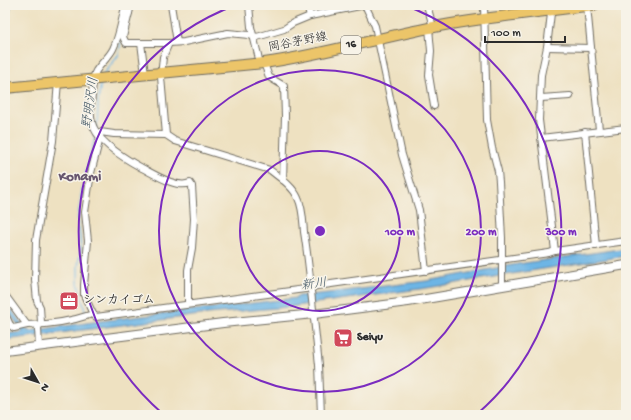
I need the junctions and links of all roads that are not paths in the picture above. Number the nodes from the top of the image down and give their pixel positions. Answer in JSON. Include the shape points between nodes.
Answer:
{"nodes":[{"id":1,"x":7,"y":5,"type":"edge"},
{"id":2,"x":131,"y":5,"type":"edge"},
{"id":3,"x":171,"y":5,"type":"edge"},
{"id":4,"x":249,"y":5,"type":"edge"},
{"id":5,"x":308,"y":5,"type":"edge"},
{"id":6,"x":365,"y":5,"type":"edge"},
{"id":7,"x":427,"y":5,"type":"edge"},
{"id":8,"x":484,"y":5,"type":"edge"},
{"id":9,"x":590,"y":5,"type":"edge"},
{"id":10,"x":551,"y":8,"type":"edge"},
{"id":11,"x":127,"y":10,"type":"edge"},
{"id":12,"x":5,"y":11,"type":"edge"},
{"id":13,"x":310,"y":16,"type":"junction"},
{"id":14,"x":484,"y":20,"type":"junction"},
{"id":15,"x":431,"y":28,"type":"junction"},
{"id":16,"x":253,"y":35,"type":"junction"},
{"id":17,"x":378,"y":40,"type":"junction"},
{"id":18,"x":177,"y":42,"type":"junction"},
{"id":19,"x":169,"y":43,"type":"junction"},
{"id":20,"x":141,"y":44,"type":"junction"},
{"id":21,"x":547,"y":47,"type":"junction"},
{"id":22,"x":591,"y":48,"type":"junction"},
{"id":23,"x":264,"y":64,"type":"junction"},
{"id":24,"x":162,"y":73,"type":"junction"},
{"id":25,"x":145,"y":74,"type":"junction"},
{"id":26,"x":100,"y":79,"type":"junction"},
{"id":27,"x":58,"y":82,"type":"junction"},
{"id":28,"x":5,"y":88,"type":"edge"},
{"id":29,"x":570,"y":96,"type":"dead end"},
{"id":30,"x":541,"y":98,"type":"junction"},
{"id":31,"x":434,"y":106,"type":"dead end"},
{"id":32,"x":626,"y":128,"type":"edge"},
{"id":33,"x":598,"y":130,"type":"junction"},
{"id":34,"x":585,"y":132,"type":"junction"},
{"id":35,"x":166,"y":135,"type":"junction"},
{"id":36,"x":100,"y":138,"type":"junction"},
{"id":37,"x":541,"y":138,"type":"junction"},
{"id":38,"x":283,"y":180,"type":"junction"},
{"id":39,"x":626,"y":241,"type":"edge"},
{"id":40,"x":596,"y":246,"type":"junction"},
{"id":41,"x":555,"y":251,"type":"junction"},
{"id":42,"x":502,"y":262,"type":"junction"},
{"id":43,"x":626,"y":266,"type":"edge"},
{"id":44,"x":426,"y":271,"type":"junction"},
{"id":45,"x":502,"y":283,"type":"junction"},
{"id":46,"x":311,"y":289,"type":"junction"},
{"id":47,"x":5,"y":295,"type":"edge"},
{"id":48,"x":188,"y":304,"type":"junction"},
{"id":49,"x":314,"y":311,"type":"junction"},
{"id":50,"x":5,"y":314,"type":"edge"},
{"id":51,"x":93,"y":314,"type":"junction"},
{"id":52,"x":8,"y":325,"type":"edge"},
{"id":53,"x":27,"y":325,"type":"junction"},
{"id":54,"x":39,"y":326,"type":"junction"},
{"id":55,"x":39,"y":344,"type":"junction"},
{"id":56,"x":5,"y":351,"type":"edge"},
{"id":57,"x":321,"y":415,"type":"edge"}],
"edges":[{"from":1,"to":12,"type":"street"},
{"from":2,"to":11,"type":"street"},
{"from":3,"to":18,"type":"street"},
{"from":4,"to":16,"type":"street"},
{"from":5,"to":13,"type":"street"},
{"from":6,"to":13,"type":"street"},
{"from":6,"to":17,"type":"street","via":[[375,26]]},
{"from":7,"to":15,"type":"street"},
{"from":8,"to":14,"type":"street"},
{"from":9,"to":10,"type":"main road","name":"岡谷茅野線","number":"16"},
{"from":9,"to":22,"type":"street"},
{"from":10,"to":14,"type":"main road","name":"岡谷茅野線","number":"16"},
{"from":10,"to":21,"type":"street"},
{"from":11,"to":20,"type":"street","via":[[123,37],[126,43]]},
{"from":11,"to":26,"type":"street","via":[[124,11],[112,51],[96,72]]},
{"from":13,"to":16,"type":"street","via":[[284,29],[257,37]]},
{"from":14,"to":15,"type":"main road","name":"岡谷茅野線","number":"16"},
{"from":14,"to":42,"type":"street","via":[[487,120],[498,171]]},
{"from":15,"to":17,"type":"main road","name":"岡谷茅野線","number":"16"},
{"from":15,"to":31,"type":"street","via":[[429,75]]},
{"from":16,"to":18,"type":"street","via":[[228,33]]},
{"from":16,"to":23,"type":"street","via":[[259,60]]},
{"from":17,"to":23,"type":"main road","name":"岡谷茅野線","number":"16"},
{"from":17,"to":44,"type":"street","via":[[402,155],[419,210]]},
{"from":18,"to":19,"type":"street"},
{"from":19,"to":20,"type":"street"},
{"from":19,"to":24,"type":"street","via":[[163,58]]},
{"from":20,"to":25,"type":"street"},
{"from":21,"to":22,"type":"street"},
{"from":21,"to":30,"type":"street","via":[[541,75]]},
{"from":22,"to":33,"type":"street"},
{"from":23,"to":24,"type":"main road","name":"岡谷茅野線","number":"16"},
{"from":23,"to":38,"type":"street","via":[[269,77],[284,86]]},
{"from":24,"to":25,"type":"main road","name":"岡谷茅野線","number":"16"},
{"from":24,"to":35,"type":"street"},
{"from":25,"to":26,"type":"main road","name":"岡谷茅野線","number":"16"},
{"from":26,"to":27,"type":"main road","name":"岡谷茅野線","number":"16"},
{"from":26,"to":36,"type":"street","via":[[90,111],[93,127]]},
{"from":27,"to":28,"type":"main road","name":"岡谷茅野線","number":"16"},
{"from":27,"to":54,"type":"street","via":[[53,141],[36,240],[35,280],[37,301],[40,306]]},
{"from":29,"to":30,"type":"street"},
{"from":30,"to":37,"type":"street"},
{"from":32,"to":33,"type":"street"},
{"from":33,"to":34,"type":"street"},
{"from":34,"to":37,"type":"street"},
{"from":34,"to":40,"type":"street"},
{"from":35,"to":36,"type":"street","via":[[100,132]]},
{"from":35,"to":38,"type":"street","via":[[175,141],[270,170]]},
{"from":36,"to":48,"type":"street","via":[[124,158],[158,177],[176,184],[190,183],[192,186],[194,219],[188,270]]},
{"from":36,"to":51,"type":"street","via":[[84,212],[88,241],[84,295]]},
{"from":37,"to":41,"type":"street"},
{"from":38,"to":46,"type":"street","via":[[294,191],[301,206]]},
{"from":39,"to":40,"type":"street"},
{"from":40,"to":41,"type":"street"},
{"from":41,"to":42,"type":"street"},
{"from":42,"to":44,"type":"street"},
{"from":42,"to":45,"type":"street"},
{"from":43,"to":45,"type":"street"},
{"from":44,"to":46,"type":"street"},
{"from":45,"to":49,"type":"street","via":[[408,302]]},
{"from":46,"to":48,"type":"street"},
{"from":46,"to":49,"type":"street"},
{"from":47,"to":53,"type":"street"},
{"from":48,"to":51,"type":"street","via":[[96,317]]},
{"from":49,"to":55,"type":"street"},
{"from":49,"to":57,"type":"street"},
{"from":50,"to":52,"type":"street"},
{"from":51,"to":54,"type":"street"},
{"from":52,"to":53,"type":"street","via":[[14,328]]},
{"from":53,"to":54,"type":"street"},
{"from":54,"to":55,"type":"street"},
{"from":55,"to":56,"type":"street"}]}
